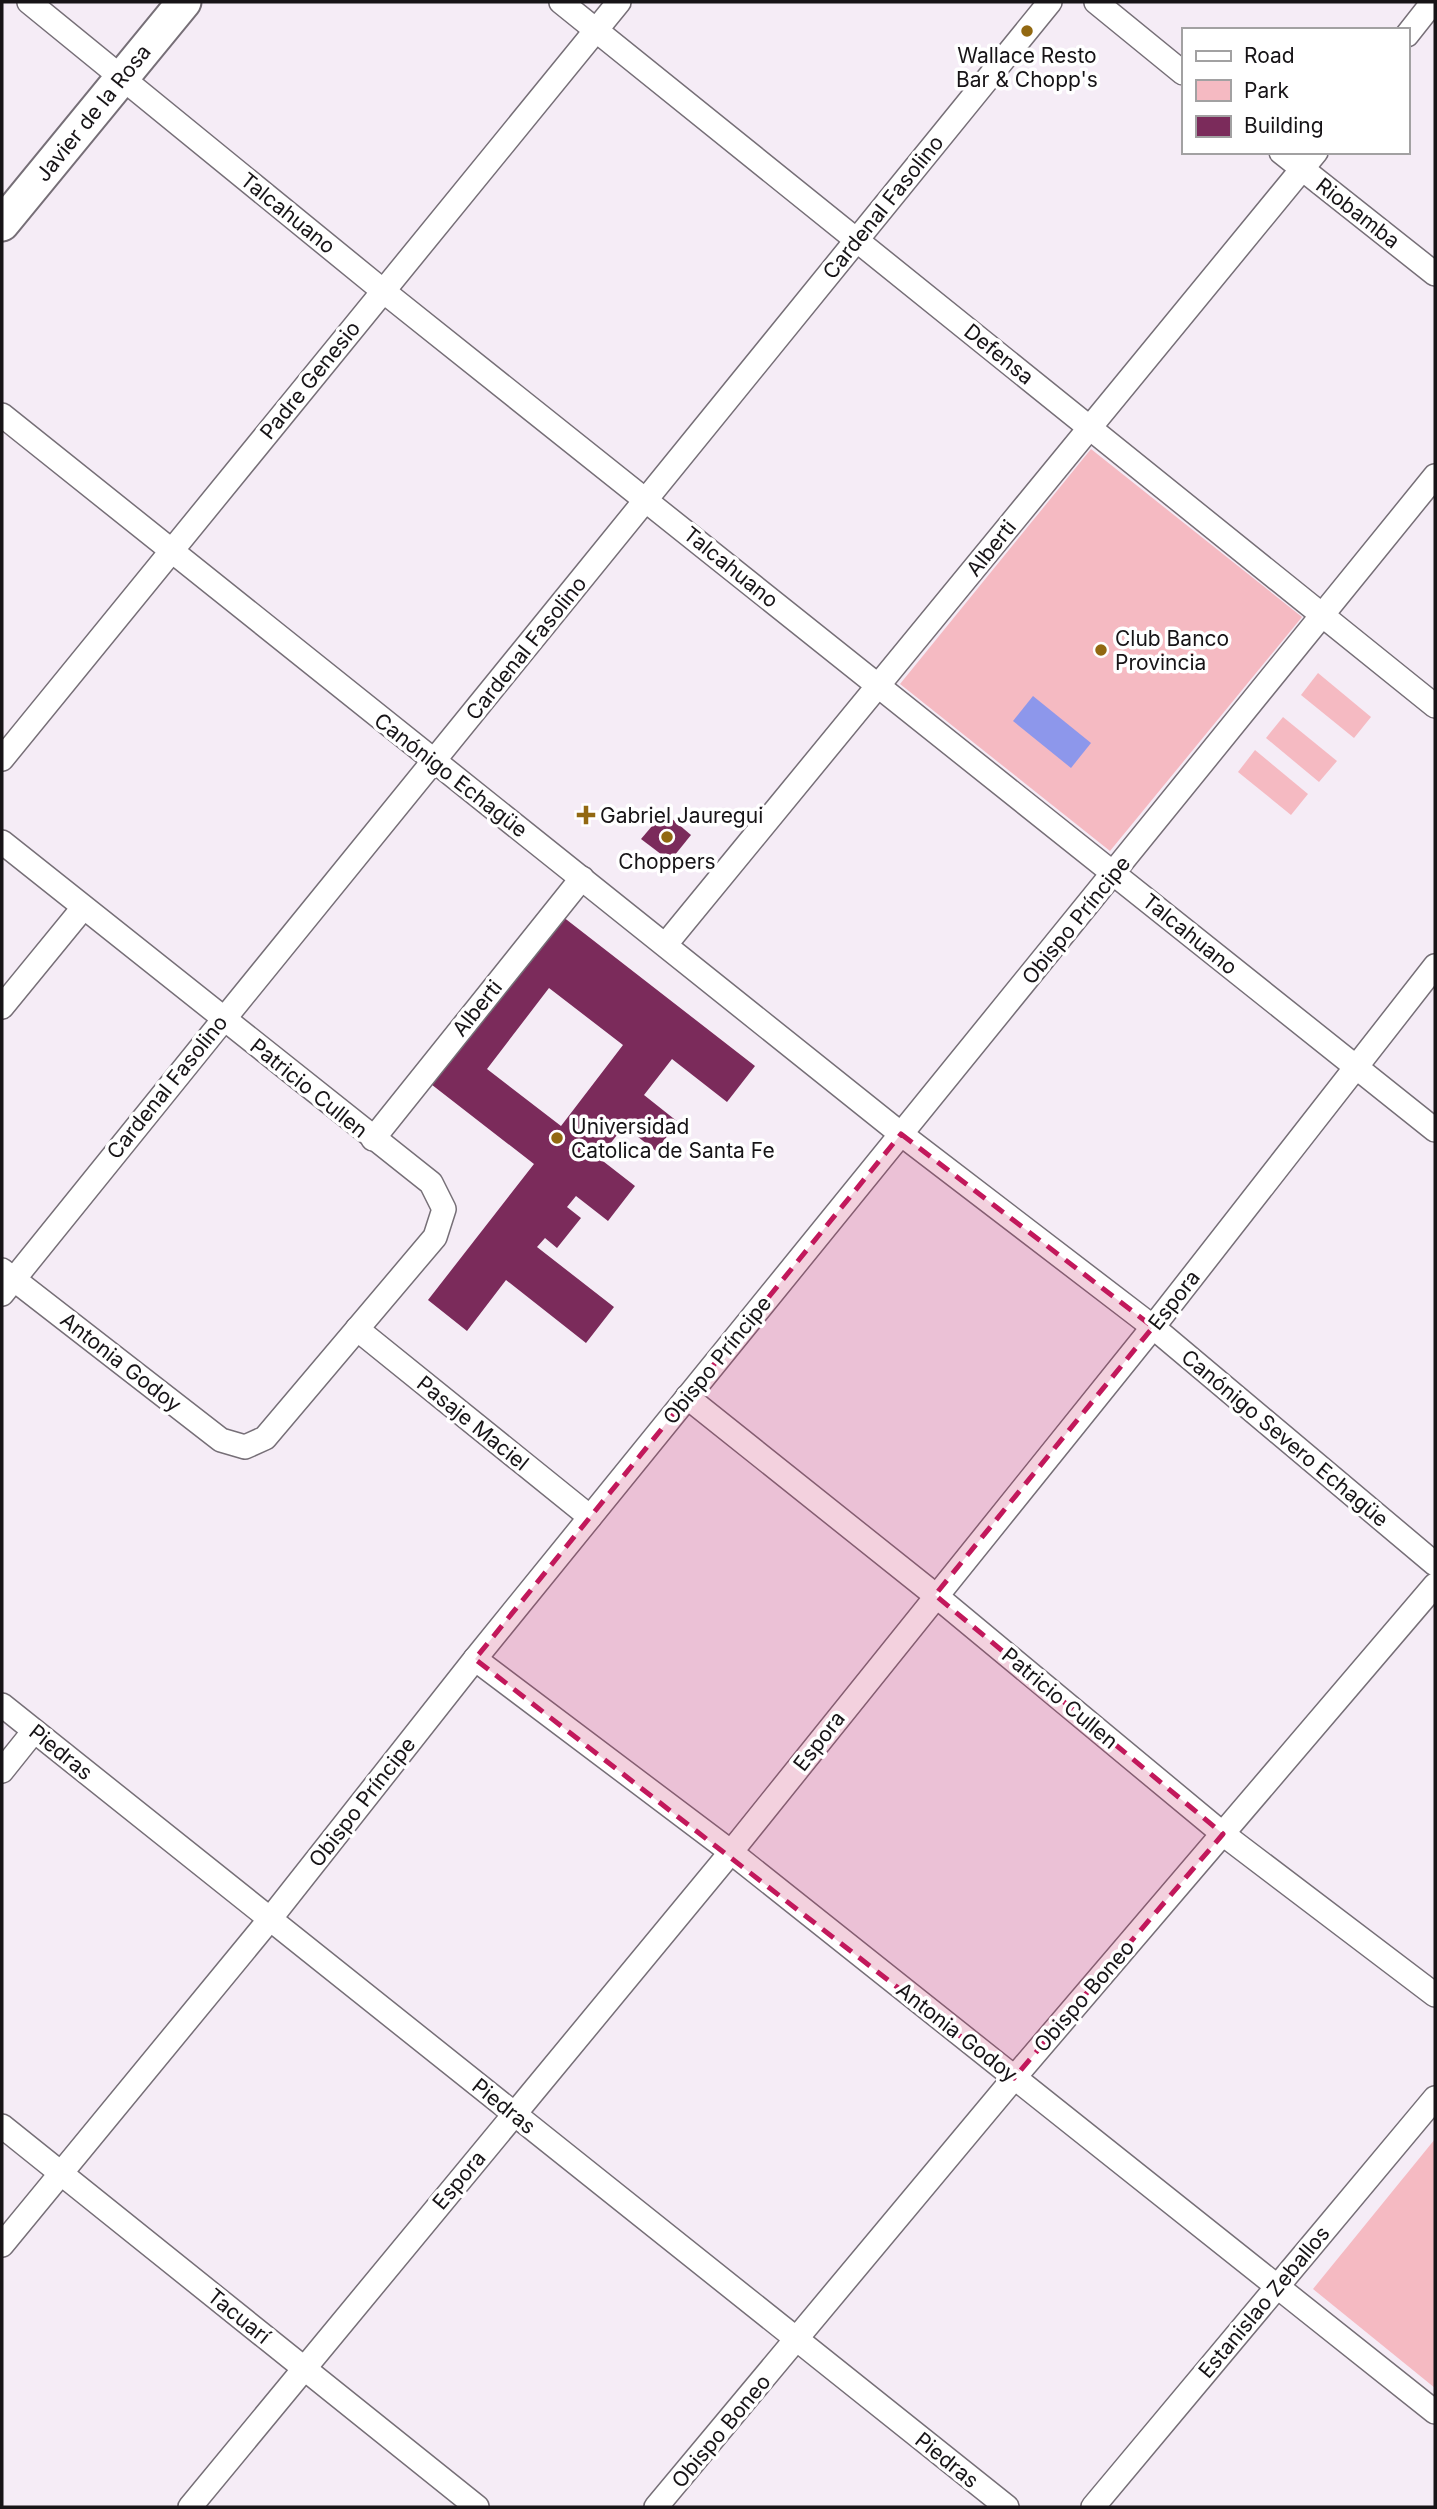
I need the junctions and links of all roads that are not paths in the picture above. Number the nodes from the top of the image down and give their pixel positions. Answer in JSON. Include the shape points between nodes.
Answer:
{"nodes":[{"id":1,"x":29,"y":2,"type":"edge"},
{"id":2,"x":184,"y":2,"type":"edge"},
{"id":3,"x":561,"y":2,"type":"edge"},
{"id":4,"x":619,"y":2,"type":"edge"},
{"id":5,"x":1050,"y":2,"type":"edge"},
{"id":6,"x":1096,"y":2,"type":"edge"},
{"id":7,"x":1433,"y":2,"type":"edge"},
{"id":8,"x":596,"y":31,"type":"junction"},
{"id":9,"x":1409,"y":32,"type":"edge"},
{"id":10,"x":1182,"y":72,"type":"edge"},
{"id":11,"x":121,"y":78,"type":"junction"},
{"id":12,"x":1287,"y":154,"type":"edge"},
{"id":13,"x":1309,"y":161,"type":"edge"},
{"id":14,"x":2,"y":224,"type":"edge"},
{"id":15,"x":857,"y":240,"type":"junction"},
{"id":16,"x":1435,"y":274,"type":"edge"},
{"id":17,"x":382,"y":290,"type":"junction"},
{"id":18,"x":2,"y":415,"type":"edge"},
{"id":19,"x":1089,"y":426,"type":"junction"},
{"id":20,"x":1435,"y":476,"type":"edge"},
{"id":21,"x":646,"y":500,"type":"junction"},
{"id":22,"x":173,"y":550,"type":"junction"},
{"id":23,"x":1323,"y":614,"type":"junction"},
{"id":24,"x":880,"y":686,"type":"junction"},
{"id":25,"x":1435,"y":706,"type":"edge"},
{"id":26,"x":2,"y":759,"type":"edge"},
{"id":27,"x":434,"y":762,"type":"junction"},
{"id":28,"x":2,"y":842,"type":"edge"},
{"id":29,"x":1114,"y":874,"type":"junction"},
{"id":30,"x":582,"y":878,"type":"junction"},
{"id":31,"x":83,"y":908,"type":"junction"},
{"id":32,"x":666,"y":944,"type":"junction"},
{"id":33,"x":1435,"y":966,"type":"edge"},
{"id":34,"x":2,"y":1007,"type":"edge"},
{"id":35,"x":222,"y":1018,"type":"junction"},
{"id":36,"x":1355,"y":1066,"type":"junction"},
{"id":37,"x":1435,"y":1130,"type":"edge"},
{"id":38,"x":901,"y":1134,"type":"junction"},
{"id":39,"x":373,"y":1139,"type":"junction"},
{"id":40,"x":6,"y":1281,"type":"edge"},
{"id":41,"x":1153,"y":1327,"type":"junction"},
{"id":42,"x":357,"y":1329,"type":"junction"},
{"id":43,"x":687,"y":1397,"type":"junction"},
{"id":44,"x":590,"y":1517,"type":"junction"},
{"id":45,"x":1435,"y":1564,"type":"edge"},
{"id":46,"x":1435,"y":1585,"type":"edge"},
{"id":47,"x":935,"y":1595,"type":"junction"},
{"id":48,"x":475,"y":1659,"type":"junction"},
{"id":49,"x":2,"y":1705,"type":"edge"},
{"id":50,"x":34,"y":1731,"type":"junction"},
{"id":51,"x":2,"y":1770,"type":"edge"},
{"id":52,"x":1223,"y":1834,"type":"junction"},
{"id":53,"x":731,"y":1852,"type":"junction"},
{"id":54,"x":270,"y":1919,"type":"junction"},
{"id":55,"x":1435,"y":1995,"type":"edge"},
{"id":56,"x":1014,"y":2078,"type":"junction"},
{"id":57,"x":1435,"y":2098,"type":"edge"},
{"id":58,"x":514,"y":2114,"type":"junction"},
{"id":59,"x":2,"y":2126,"type":"edge"},
{"id":60,"x":61,"y":2174,"type":"junction"},
{"id":61,"x":2,"y":2245,"type":"edge"},
{"id":62,"x":1277,"y":2286,"type":"junction"},
{"id":63,"x":797,"y":2340,"type":"junction"},
{"id":64,"x":303,"y":2368,"type":"junction"},
{"id":65,"x":1435,"y":2412,"type":"edge"},
{"id":66,"x":190,"y":2507,"type":"edge"},
{"id":67,"x":477,"y":2507,"type":"edge"},
{"id":68,"x":656,"y":2507,"type":"edge"},
{"id":69,"x":1007,"y":2507,"type":"edge"},
{"id":70,"x":1093,"y":2507,"type":"edge"}],
"edges":[{"from":1,"to":11,"type":"street","name":"Talcahuano"},
{"from":2,"to":11,"type":"street","name":"Javier de la Rosa"},
{"from":3,"to":8,"type":"street","name":"Defensa"},
{"from":4,"to":8,"type":"street","name":"Padre Genesio"},
{"from":5,"to":15,"type":"street","name":"Cardenal Fasolino"},
{"from":6,"to":10,"type":"street"},
{"from":7,"to":9,"type":"street"},
{"from":8,"to":15,"type":"street","name":"Defensa"},
{"from":8,"to":17,"type":"street","name":"Padre Genesio"},
{"from":11,"to":14,"type":"street","name":"Javier de la Rosa"},
{"from":11,"to":17,"type":"street","name":"Talcahuano"},
{"from":12,"to":13,"type":"street","name":"Riobamba"},
{"from":13,"to":16,"type":"street","name":"Riobamba"},
{"from":13,"to":19,"type":"street","name":"Alberti"},
{"from":15,"to":19,"type":"street","name":"Defensa"},
{"from":15,"to":21,"type":"street","name":"Cardenal Fasolino"},
{"from":17,"to":21,"type":"street","name":"Talcahuano"},
{"from":17,"to":22,"type":"street","name":"Padre Genesio"},
{"from":18,"to":22,"type":"street","name":"Canónigo Echagüe"},
{"from":19,"to":23,"type":"street","name":"Defensa"},
{"from":19,"to":24,"type":"street","name":"Alberti"},
{"from":20,"to":23,"type":"street","name":"Obispo Príncipe"},
{"from":21,"to":24,"type":"street","name":"Talcahuano"},
{"from":21,"to":27,"type":"street","name":"Cardenal Fasolino"},
{"from":22,"to":26,"type":"street","name":"Padre Genesio"},
{"from":22,"to":27,"type":"street","name":"Canónigo Echagüe"},
{"from":23,"to":25,"type":"street","name":"Defensa"},
{"from":23,"to":29,"type":"street","name":"Obispo Príncipe"},
{"from":24,"to":29,"type":"street","name":"Talcahuano"},
{"from":24,"to":32,"type":"street","name":"Alberti"},
{"from":27,"to":30,"type":"street","name":"Canónigo Echagüe"},
{"from":27,"to":35,"type":"street","name":"Cardenal Fasolino"},
{"from":28,"to":31,"type":"street","name":"Patricio Cullen"},
{"from":29,"to":36,"type":"street","name":"Talcahuano"},
{"from":29,"to":38,"type":"street","name":"Obispo Príncipe"},
{"from":30,"to":32,"type":"street","name":"Canónigo Echagüe"},
{"from":30,"to":39,"type":"street","name":"Alberti"},
{"from":31,"to":34,"type":"street"},
{"from":31,"to":35,"type":"street","name":"Patricio Cullen"},
{"from":32,"to":38,"type":"street","name":"Canónigo Echagüe"},
{"from":33,"to":36,"type":"street","name":"Espora"},
{"from":35,"to":39,"type":"street","name":"Patricio Cullen"},
{"from":35,"to":40,"type":"street","name":"Cardenal Fasolino"},
{"from":36,"to":37,"type":"street","name":"Talcahuano"},
{"from":36,"to":41,"type":"street","name":"Espora"},
{"from":38,"to":41,"type":"street","name":"Canónigo Severo Echagüe"},
{"from":38,"to":43,"type":"street","name":"Obispo Príncipe"},
{"from":39,"to":42,"type":"street","name":"Patricio Cullen","via":[[431,1184],[444,1209],[435,1237]]},
{"from":40,"to":42,"type":"street","name":"Antonia Godoy","via":[[221,1440],[245,1447],[265,1438]]},
{"from":41,"to":45,"type":"street","name":"Canónigo Severo Echagüe"},
{"from":41,"to":47,"type":"street","name":"Espora"},
{"from":42,"to":44,"type":"street","name":"Pasaje Maciel"},
{"from":43,"to":44,"type":"street","name":"Obispo Príncipe"},
{"from":43,"to":47,"type":"street","name":"Patricio Cullen"},
{"from":44,"to":48,"type":"street","name":"Obispo Príncipe"},
{"from":46,"to":52,"type":"street","name":"Obispo Boneo"},
{"from":47,"to":52,"type":"street","name":"Patricio Cullen"},
{"from":47,"to":53,"type":"street","name":"Espora"},
{"from":48,"to":53,"type":"street","name":"Antonia Godoy"},
{"from":48,"to":54,"type":"street","name":"Obispo Príncipe"},
{"from":49,"to":50,"type":"street","name":"Piedras"},
{"from":50,"to":51,"type":"street"},
{"from":50,"to":54,"type":"street","name":"Piedras"},
{"from":52,"to":55,"type":"street","name":"Patricio Cullen"},
{"from":52,"to":56,"type":"street","name":"Obispo Boneo"},
{"from":53,"to":56,"type":"street","name":"Antonia Godoy"},
{"from":53,"to":58,"type":"street","name":"Espora"},
{"from":54,"to":58,"type":"street","name":"Piedras"},
{"from":54,"to":60,"type":"street","name":"Obispo Príncipe"},
{"from":56,"to":62,"type":"street","name":"Antonia Godoy"},
{"from":56,"to":63,"type":"street","name":"Obispo Boneo"},
{"from":57,"to":62,"type":"street","name":"Estanislao Zeballos"},
{"from":58,"to":63,"type":"street","name":"Piedras"},
{"from":58,"to":64,"type":"street","name":"Espora"},
{"from":59,"to":60,"type":"street","name":"Tacuarí"},
{"from":60,"to":61,"type":"street","name":"Obispo Príncipe"},
{"from":60,"to":64,"type":"street","name":"Tacuarí"},
{"from":62,"to":65,"type":"street","name":"Antonia Godoy"},
{"from":62,"to":70,"type":"street","name":"Estanislao Zeballos"},
{"from":63,"to":68,"type":"street","name":"Obispo Boneo"},
{"from":63,"to":69,"type":"street","name":"Piedras"},
{"from":64,"to":66,"type":"street","name":"Espora"},
{"from":64,"to":67,"type":"street","name":"Tacuarí"}]}
